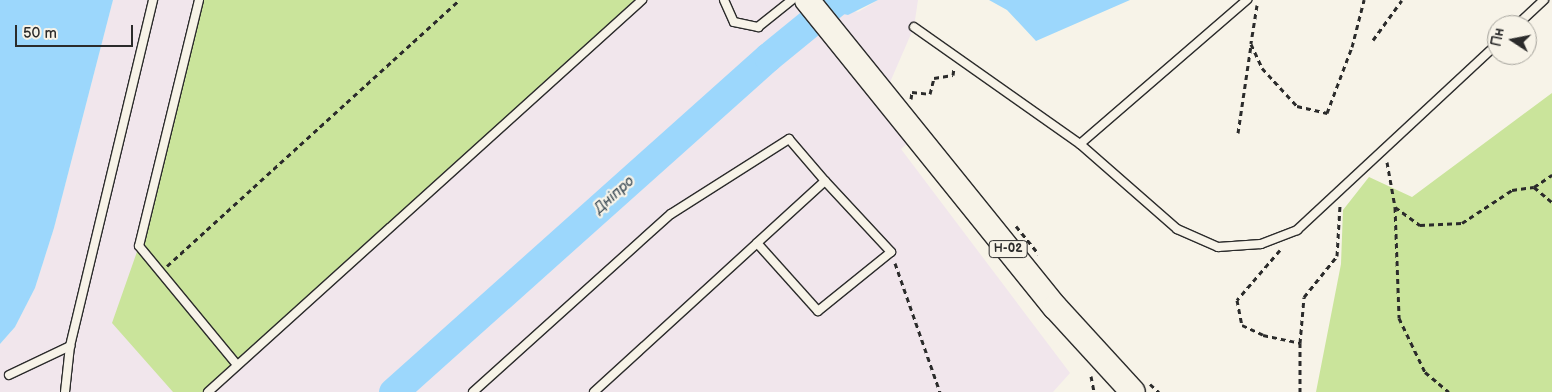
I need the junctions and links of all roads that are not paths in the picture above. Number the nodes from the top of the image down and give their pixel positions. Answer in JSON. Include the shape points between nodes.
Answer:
{"nodes":[{"id":1,"x":153,"y":0,"type":"edge"},
{"id":2,"x":199,"y":0,"type":"edge"},
{"id":3,"x":642,"y":0,"type":"edge"},
{"id":4,"x":724,"y":0,"type":"edge"},
{"id":5,"x":792,"y":0,"type":"edge"},
{"id":6,"x":807,"y":0,"type":"edge"},
{"id":7,"x":1247,"y":0,"type":"edge"},
{"id":8,"x":1544,"y":0,"type":"edge"},
{"id":9,"x":1528,"y":15,"type":"edge"},
{"id":10,"x":914,"y":27,"type":"dead end"},
{"id":11,"x":1487,"y":53,"type":"edge"},
{"id":12,"x":1080,"y":144,"type":"junction"},
{"id":13,"x":825,"y":181,"type":"junction"},
{"id":14,"x":757,"y":243,"type":"junction"},
{"id":15,"x":70,"y":346,"type":"junction"},
{"id":16,"x":237,"y":366,"type":"junction"},
{"id":17,"x":10,"y":375,"type":"dead end"},
{"id":18,"x":65,"y":392,"type":"edge"},
{"id":19,"x":208,"y":392,"type":"edge"},
{"id":20,"x":473,"y":392,"type":"edge"},
{"id":21,"x":594,"y":392,"type":"edge"},
{"id":22,"x":1133,"y":392,"type":"edge"}],
"edges":[{"from":1,"to":15,"type":"lane"},
{"from":2,"to":16,"type":"lane","via":[[139,246]]},
{"from":3,"to":16,"type":"lane"},
{"from":4,"to":5,"type":"lane","via":[[734,22],[758,27]]},
{"from":6,"to":22,"type":"main road","number":"Н-02","via":[[897,103],[1055,307]]},
{"from":7,"to":12,"type":"lane"},
{"from":8,"to":9,"type":"lane"},
{"from":10,"to":12,"type":"lane"},
{"from":11,"to":12,"type":"lane","via":[[1297,230],[1261,244],[1218,247],[1177,229]]},
{"from":13,"to":14,"type":"lane"},
{"from":13,"to":14,"type":"lane","via":[[890,252],[818,312]]},
{"from":13,"to":20,"type":"lane","via":[[790,140],[671,214]]},
{"from":14,"to":21,"type":"lane"},
{"from":15,"to":17,"type":"lane"},
{"from":15,"to":18,"type":"lane"},
{"from":16,"to":19,"type":"lane"}]}
